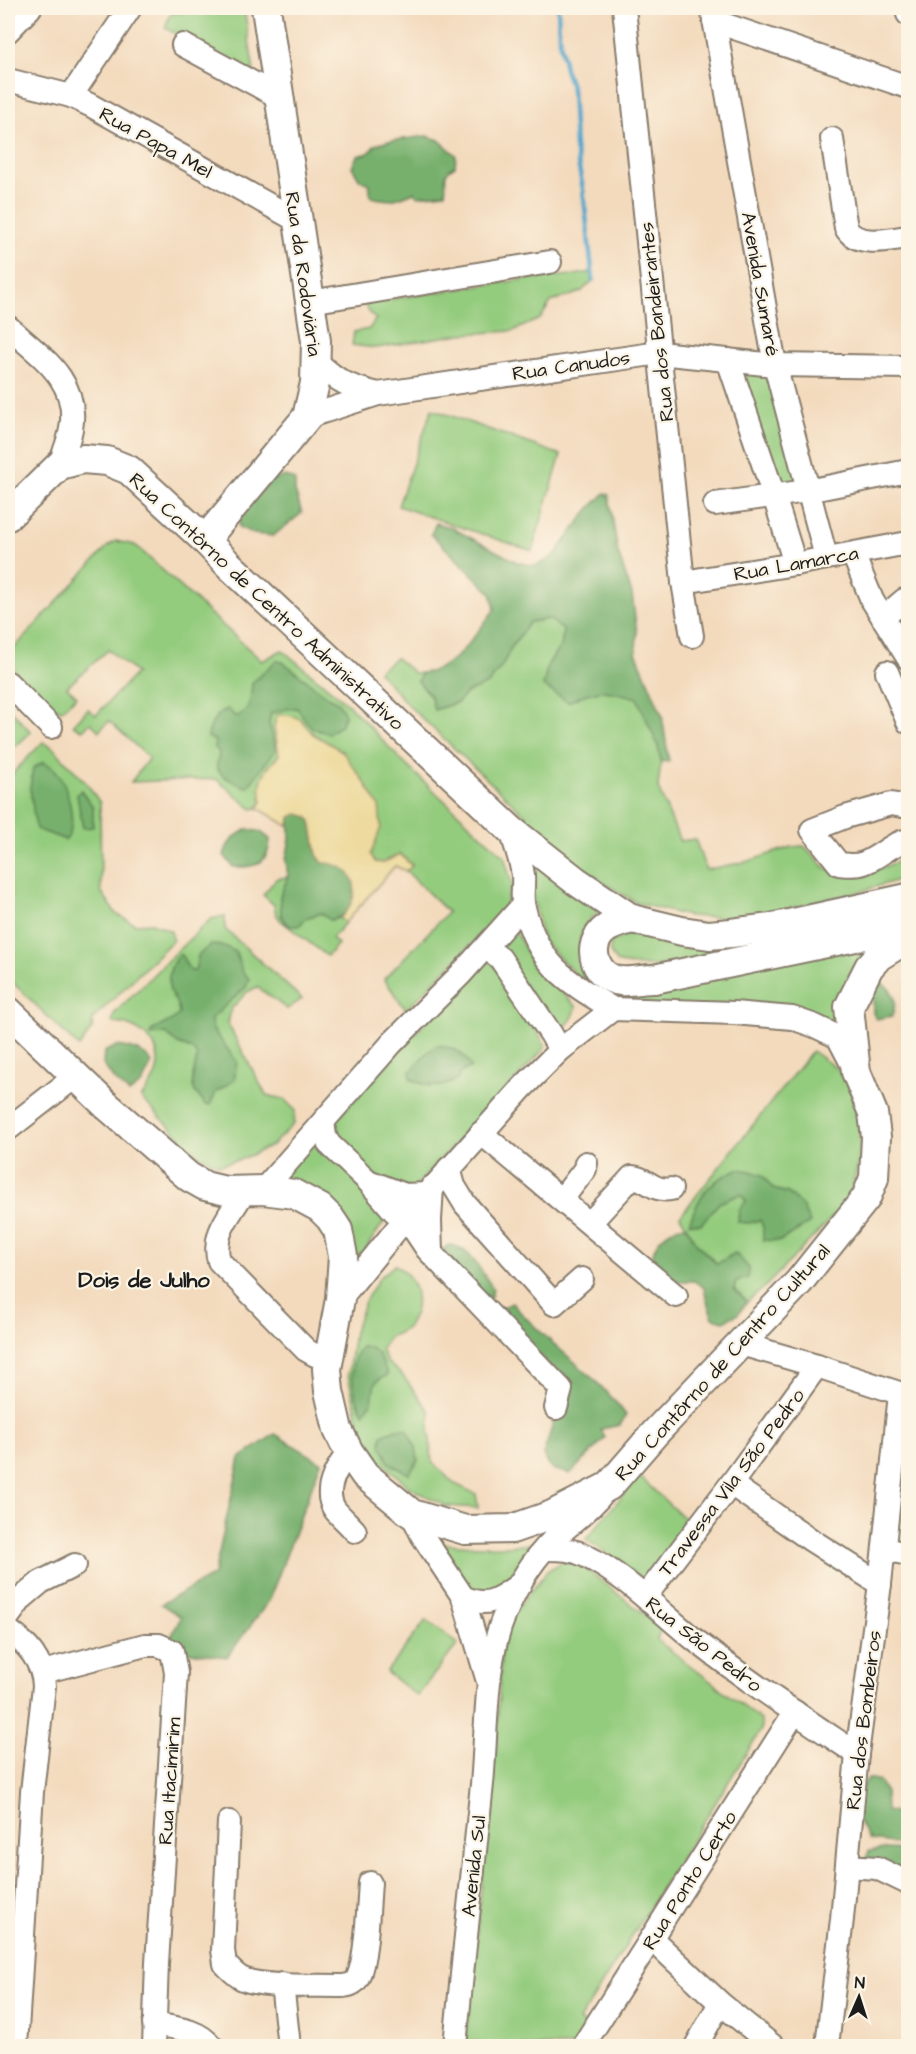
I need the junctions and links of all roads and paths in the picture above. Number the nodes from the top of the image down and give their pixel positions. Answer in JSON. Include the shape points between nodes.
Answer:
{"nodes":[{"id":1,"x":30,"y":8,"type":"edge"},
{"id":2,"x":130,"y":8,"type":"edge"},
{"id":3,"x":266,"y":8,"type":"edge"},
{"id":4,"x":624,"y":8,"type":"edge"},
{"id":5,"x":908,"y":8,"type":"edge"},
{"id":6,"x":713,"y":14,"type":"edge"},
{"id":7,"x":909,"y":14,"type":"edge"},
{"id":8,"x":8,"y":31,"type":"edge"},
{"id":9,"x":183,"y":45,"type":"dead end"},
{"id":10,"x":8,"y":80,"type":"edge"},
{"id":11,"x":909,"y":87,"type":"edge"},
{"id":12,"x":71,"y":96,"type":"junction"},
{"id":13,"x":279,"y":97,"type":"junction"},
{"id":14,"x":832,"y":140,"type":"dead end"},
{"id":15,"x":298,"y":221,"type":"junction"},
{"id":16,"x":909,"y":237,"type":"edge"},
{"id":17,"x":549,"y":262,"type":"dead end"},
{"id":18,"x":310,"y":302,"type":"junction"},
{"id":19,"x":8,"y":327,"type":"edge"},
{"id":20,"x":659,"y":353,"type":"junction"},
{"id":21,"x":728,"y":360,"type":"junction"},
{"id":22,"x":317,"y":362,"type":"junction"},
{"id":23,"x":775,"y":364,"type":"junction"},
{"id":24,"x":907,"y":370,"type":"edge"},
{"id":25,"x":378,"y":394,"type":"junction"},
{"id":26,"x":307,"y":417,"type":"junction"},
{"id":27,"x":789,"y":419,"type":"junction"},
{"id":28,"x":751,"y":429,"type":"junction"},
{"id":29,"x":60,"y":465,"type":"junction"},
{"id":30,"x":909,"y":471,"type":"edge"},
{"id":31,"x":807,"y":491,"type":"junction"},
{"id":32,"x":774,"y":496,"type":"junction"},
{"id":33,"x":715,"y":504,"type":"dead end"},
{"id":34,"x":8,"y":516,"type":"edge"},
{"id":35,"x":205,"y":540,"type":"junction"},
{"id":36,"x":909,"y":543,"type":"edge"},
{"id":37,"x":853,"y":554,"type":"junction"},
{"id":38,"x":826,"y":557,"type":"junction"},
{"id":39,"x":795,"y":564,"type":"junction"},
{"id":40,"x":682,"y":582,"type":"junction"},
{"id":41,"x":909,"y":599,"type":"edge"},
{"id":42,"x":884,"y":618,"type":"junction"},
{"id":43,"x":692,"y":636,"type":"dead end"},
{"id":44,"x":909,"y":658,"type":"edge"},
{"id":45,"x":887,"y":672,"type":"dead end"},
{"id":46,"x":8,"y":683,"type":"edge"},
{"id":47,"x":909,"y":722,"type":"edge"},
{"id":48,"x":51,"y":727,"type":"dead end"},
{"id":49,"x":909,"y":807,"type":"edge"},
{"id":50,"x":511,"y":830,"type":"junction"},
{"id":51,"x":909,"y":840,"type":"edge"},
{"id":52,"x":909,"y":898,"type":"edge"},
{"id":53,"x":523,"y":905,"type":"junction"},
{"id":54,"x":632,"y":919,"type":"junction"},
{"id":55,"x":909,"y":926,"type":"edge"},
{"id":56,"x":909,"y":938,"type":"edge"},
{"id":57,"x":486,"y":948,"type":"junction"},
{"id":58,"x":613,"y":1009,"type":"junction"},
{"id":59,"x":8,"y":1011,"type":"edge"},
{"id":60,"x":560,"y":1050,"type":"junction"},
{"id":61,"x":856,"y":1071,"type":"junction"},
{"id":62,"x":76,"y":1076,"type":"junction"},
{"id":63,"x":323,"y":1122,"type":"junction"},
{"id":64,"x":8,"y":1129,"type":"edge"},
{"id":65,"x":481,"y":1133,"type":"junction"},
{"id":66,"x":586,"y":1163,"type":"dead end"},
{"id":67,"x":449,"y":1168,"type":"junction"},
{"id":68,"x":368,"y":1181,"type":"junction"},
{"id":69,"x":671,"y":1189,"type":"dead end"},
{"id":70,"x":430,"y":1190,"type":"junction"},
{"id":71,"x":254,"y":1191,"type":"junction"},
{"id":72,"x":562,"y":1199,"type":"junction"},
{"id":73,"x":405,"y":1219,"type":"junction"},
{"id":74,"x":591,"y":1222,"type":"junction"},
{"id":75,"x":382,"y":1245,"type":"junction"},
{"id":76,"x":429,"y":1251,"type":"junction"},
{"id":77,"x":582,"y":1279,"type":"dead end"},
{"id":78,"x":676,"y":1296,"type":"dead end"},
{"id":79,"x":340,"y":1299,"type":"junction"},
{"id":80,"x":741,"y":1344,"type":"junction"},
{"id":81,"x":329,"y":1359,"type":"junction"},
{"id":82,"x":817,"y":1366,"type":"junction"},
{"id":83,"x":904,"y":1395,"type":"edge"},
{"id":84,"x":556,"y":1408,"type":"dead end"},
{"id":85,"x":349,"y":1452,"type":"junction"},
{"id":86,"x":731,"y":1484,"type":"junction"},
{"id":87,"x":609,"y":1486,"type":"junction"},
{"id":88,"x":411,"y":1514,"type":"junction"},
{"id":89,"x":355,"y":1531,"type":"dead end"},
{"id":90,"x":546,"y":1549,"type":"junction"},
{"id":91,"x":884,"y":1549,"type":"junction"},
{"id":92,"x":909,"y":1554,"type":"edge"},
{"id":93,"x":75,"y":1565,"type":"dead end"},
{"id":94,"x":522,"y":1583,"type":"junction"},
{"id":95,"x":880,"y":1584,"type":"junction"},
{"id":96,"x":464,"y":1597,"type":"junction"},
{"id":97,"x":645,"y":1597,"type":"junction"},
{"id":98,"x":8,"y":1617,"type":"edge"},
{"id":99,"x":8,"y":1630,"type":"edge"},
{"id":100,"x":43,"y":1672,"type":"junction"},
{"id":101,"x":489,"y":1686,"type":"junction"},
{"id":102,"x":795,"y":1712,"type":"junction"},
{"id":103,"x":857,"y":1754,"type":"junction"},
{"id":104,"x":229,"y":1822,"type":"dead end"},
{"id":105,"x":847,"y":1866,"type":"junction"},
{"id":106,"x":370,"y":1883,"type":"dead end"},
{"id":107,"x":909,"y":1883,"type":"edge"},
{"id":108,"x":652,"y":1939,"type":"junction"},
{"id":109,"x":282,"y":1984,"type":"junction"},
{"id":110,"x":720,"y":2003,"type":"junction"},
{"id":111,"x":154,"y":2036,"type":"edge"},
{"id":112,"x":16,"y":2046,"type":"edge"},
{"id":113,"x":211,"y":2046,"type":"edge"},
{"id":114,"x":289,"y":2046,"type":"edge"},
{"id":115,"x":455,"y":2046,"type":"edge"},
{"id":116,"x":583,"y":2046,"type":"edge"},
{"id":117,"x":696,"y":2046,"type":"edge"},
{"id":118,"x":773,"y":2046,"type":"edge"},
{"id":119,"x":827,"y":2046,"type":"edge"}],
"edges":[{"from":1,"to":8,"type":"street"},
{"from":2,"to":12,"type":"street"},
{"from":3,"to":13,"type":"main road","name":"Rua da Rodoviária"},
{"from":4,"to":20,"type":"street","name":"Rua dos Bandeirantes"},
{"from":5,"to":7,"type":"street"},
{"from":6,"to":11,"type":"street"},
{"from":6,"to":23,"type":"street","name":"Avenida Sumaré"},
{"from":9,"to":13,"type":"street"},
{"from":10,"to":12,"type":"street","name":"Rua Papa Mel"},
{"from":12,"to":15,"type":"street","name":"Rua Papa Mel"},
{"from":13,"to":15,"type":"main road","name":"Rua da Rodoviária"},
{"from":14,"to":16,"type":"street","via":[[848,233],[869,241]]},
{"from":15,"to":18,"type":"main road","name":"Rua da Rodoviária"},
{"from":17,"to":18,"type":"street"},
{"from":18,"to":22,"type":"main road","name":"Rua da Rodoviária"},
{"from":19,"to":29,"type":"street","via":[[65,382],[73,409],[72,429]]},
{"from":20,"to":21,"type":"street","name":"Rua Canudos"},
{"from":20,"to":25,"type":"street","name":"Rua Canudos"},
{"from":20,"to":40,"type":"street","name":"Rua dos Bandeirantes"},
{"from":21,"to":23,"type":"street","name":"Rua Canudos"},
{"from":21,"to":28,"type":"street"},
{"from":22,"to":25,"type":"street","name":"Rua Canudos","via":[[335,378]]},
{"from":22,"to":26,"type":"main road","name":"Rua da Rodoviária"},
{"from":23,"to":24,"type":"street","name":"Rua Canudos"},
{"from":23,"to":27,"type":"street","name":"Avenida Sumaré"},
{"from":25,"to":26,"type":"street","name":"Rua Canudos"},
{"from":26,"to":35,"type":"main road","name":"Rua da Rodoviária"},
{"from":27,"to":28,"type":"street"},
{"from":27,"to":31,"type":"street","name":"Avenida Sumaré"},
{"from":28,"to":32,"type":"street"},
{"from":29,"to":34,"type":"main road"},
{"from":29,"to":35,"type":"main road","name":"Rua Contôrno de Centro Administrativo","via":[[83,459],[107,461],[129,470]]},
{"from":30,"to":31,"type":"street"},
{"from":31,"to":32,"type":"street"},
{"from":31,"to":38,"type":"street","name":"Avenida Sumaré"},
{"from":32,"to":33,"type":"street"},
{"from":32,"to":39,"type":"street"},
{"from":35,"to":50,"type":"main road","name":"Rua Contôrno de Centro Administrativo"},
{"from":36,"to":37,"type":"street","name":"Rua Lamarca"},
{"from":37,"to":38,"type":"street","name":"Rua Lamarca"},
{"from":37,"to":42,"type":"street"},
{"from":38,"to":39,"type":"street","name":"Rua Lamarca"},
{"from":39,"to":40,"type":"street","name":"Rua Lamarca"},
{"from":40,"to":43,"type":"street","name":"Rua dos Bandeirantes"},
{"from":41,"to":42,"type":"street"},
{"from":42,"to":44,"type":"street"},
{"from":45,"to":47,"type":"street"},
{"from":46,"to":48,"type":"street"},
{"from":49,"to":51,"type":"street","via":[[891,804],[812,830],[839,864],[865,863]]},
{"from":50,"to":53,"type":"street","via":[[523,874]]},
{"from":50,"to":54,"type":"main road","name":"Rua Contôrno de Centro Administrativo"},
{"from":52,"to":54,"type":"main road","name":"Rua Contôrno de Centro Administrativo","via":[[771,928],[709,935]]},
{"from":53,"to":57,"type":"street"},
{"from":53,"to":58,"type":"street","via":[[538,945],[550,964],[565,979]]},
{"from":54,"to":55,"type":"main road","via":[[609,926],[595,945],[594,956],[604,976],[620,981],[654,979]]},
{"from":56,"to":61,"type":"main road","via":[[879,956],[869,967],[849,1006]]},
{"from":57,"to":60,"type":"street","via":[[500,958]]},
{"from":57,"to":63,"type":"street","via":[[392,1043]]},
{"from":58,"to":60,"type":"street","name":"Rua Contôrno de Centro Cultural"},
{"from":58,"to":61,"type":"street","name":"Rua Contôrno de Centro Cultural","via":[[792,1018],[838,1037]]},
{"from":59,"to":62,"type":"main road"},
{"from":60,"to":65,"type":"street","name":"Rua Contôrno de Centro Cultural"},
{"from":61,"to":80,"type":"main road","name":"Rua Contôrno de Centro Cultural","via":[[873,1113],[876,1137],[874,1178],[866,1198],[799,1282]]},
{"from":62,"to":64,"type":"street"},
{"from":62,"to":71,"type":"main road","via":[[189,1177],[226,1191]]},
{"from":63,"to":68,"type":"street","via":[[329,1144]]},
{"from":63,"to":71,"type":"street"},
{"from":65,"to":67,"type":"street","name":"Rua Contôrno de Centro Cultural"},
{"from":65,"to":72,"type":"street"},
{"from":66,"to":72,"type":"street"},
{"from":67,"to":70,"type":"street","name":"Rua Contôrno de Centro Cultural"},
{"from":67,"to":77,"type":"street","via":[[465,1204],[554,1304]]},
{"from":68,"to":70,"type":"street","via":[[405,1195]]},
{"from":68,"to":73,"type":"street"},
{"from":69,"to":74,"type":"street","via":[[657,1190],[632,1177]]},
{"from":70,"to":73,"type":"street","name":"Rua Contôrno de Centro Cultural"},
{"from":70,"to":76,"type":"street"},
{"from":71,"to":79,"type":"main road","name":"Rua Contôrno de Centro Cultural","via":[[294,1194],[330,1218],[338,1230],[343,1257]]},
{"from":71,"to":81,"type":"street","via":[[217,1236],[215,1249],[219,1261],[306,1350]]},
{"from":72,"to":74,"type":"street"},
{"from":73,"to":75,"type":"street","name":"Rua Contôrno de Centro Cultural"},
{"from":73,"to":76,"type":"street"},
{"from":74,"to":78,"type":"street"},
{"from":75,"to":76,"type":"street"},
{"from":75,"to":79,"type":"street","name":"Rua Contôrno de Centro Cultural"},
{"from":76,"to":84,"type":"street","via":[[561,1389]]},
{"from":79,"to":81,"type":"main road","name":"Rua Contôrno de Centro Cultural"},
{"from":80,"to":82,"type":"street"},
{"from":80,"to":87,"type":"main road","name":"Rua Contôrno de Centro Cultural"},
{"from":81,"to":85,"type":"main road","name":"Rua Contôrno de Centro Cultural","via":[[329,1391],[338,1430]]},
{"from":82,"to":83,"type":"street"},
{"from":82,"to":86,"type":"street","name":"Travessa Vila São Pedro"},
{"from":83,"to":91,"type":"street","name":"Rua dos Bombeiros"},
{"from":85,"to":88,"type":"main road","name":"Rua Contôrno de Centro Cultural","via":[[364,1475]]},
{"from":85,"to":89,"type":"street","via":[[338,1466],[331,1495],[334,1508]]},
{"from":86,"to":95,"type":"street"},
{"from":86,"to":97,"type":"street","name":"Travessa Vila São Pedro"},
{"from":87,"to":88,"type":"main road","name":"Rua Contôrno de Centro Cultural","via":[[552,1515],[512,1529],[465,1530]]},
{"from":87,"to":90,"type":"street","name":"Avenida Sul","via":[[591,1509]]},
{"from":88,"to":96,"type":"street","name":"Avenida Sul"},
{"from":90,"to":94,"type":"street","name":"Avenida Sul"},
{"from":90,"to":97,"type":"street","name":"Rua São Pedro","via":[[585,1556]]},
{"from":91,"to":92,"type":"street"},
{"from":91,"to":95,"type":"street","name":"Rua dos Bombeiros"},
{"from":93,"to":98,"type":"street","via":[[41,1582]]},
{"from":94,"to":96,"type":"street","via":[[486,1603]]},
{"from":94,"to":101,"type":"street","name":"Avenida Sul","via":[[497,1635]]},
{"from":95,"to":103,"type":"street","name":"Rua dos Bombeiros"},
{"from":96,"to":101,"type":"street","name":"Avenida Sul"},
{"from":97,"to":102,"type":"street","name":"Rua São Pedro","via":[[695,1640]]},
{"from":99,"to":100,"type":"street","via":[[31,1651]]},
{"from":100,"to":111,"type":"street","name":"Rua Itacimirim","via":[[146,1645],[172,1651],[176,1673]]},
{"from":100,"to":112,"type":"street"},
{"from":101,"to":115,"type":"street","name":"Avenida Sul"},
{"from":102,"to":103,"type":"street","name":"Rua São Pedro"},
{"from":102,"to":108,"type":"street","name":"Rua Ponto Certo"},
{"from":103,"to":105,"type":"street","name":"Rua dos Bombeiros"},
{"from":104,"to":109,"type":"street","via":[[225,1964],[240,1978]]},
{"from":105,"to":107,"type":"street","via":[[877,1868]]},
{"from":105,"to":119,"type":"street","name":"Rua dos Bombeiros"},
{"from":106,"to":109,"type":"street","via":[[358,1978],[343,1986]]},
{"from":108,"to":110,"type":"street"},
{"from":108,"to":116,"type":"street","name":"Rua Ponto Certo"},
{"from":109,"to":114,"type":"street"},
{"from":110,"to":117,"type":"street"},
{"from":110,"to":118,"type":"street"},
{"from":111,"to":113,"type":"street","via":[[198,2033]]}]}
